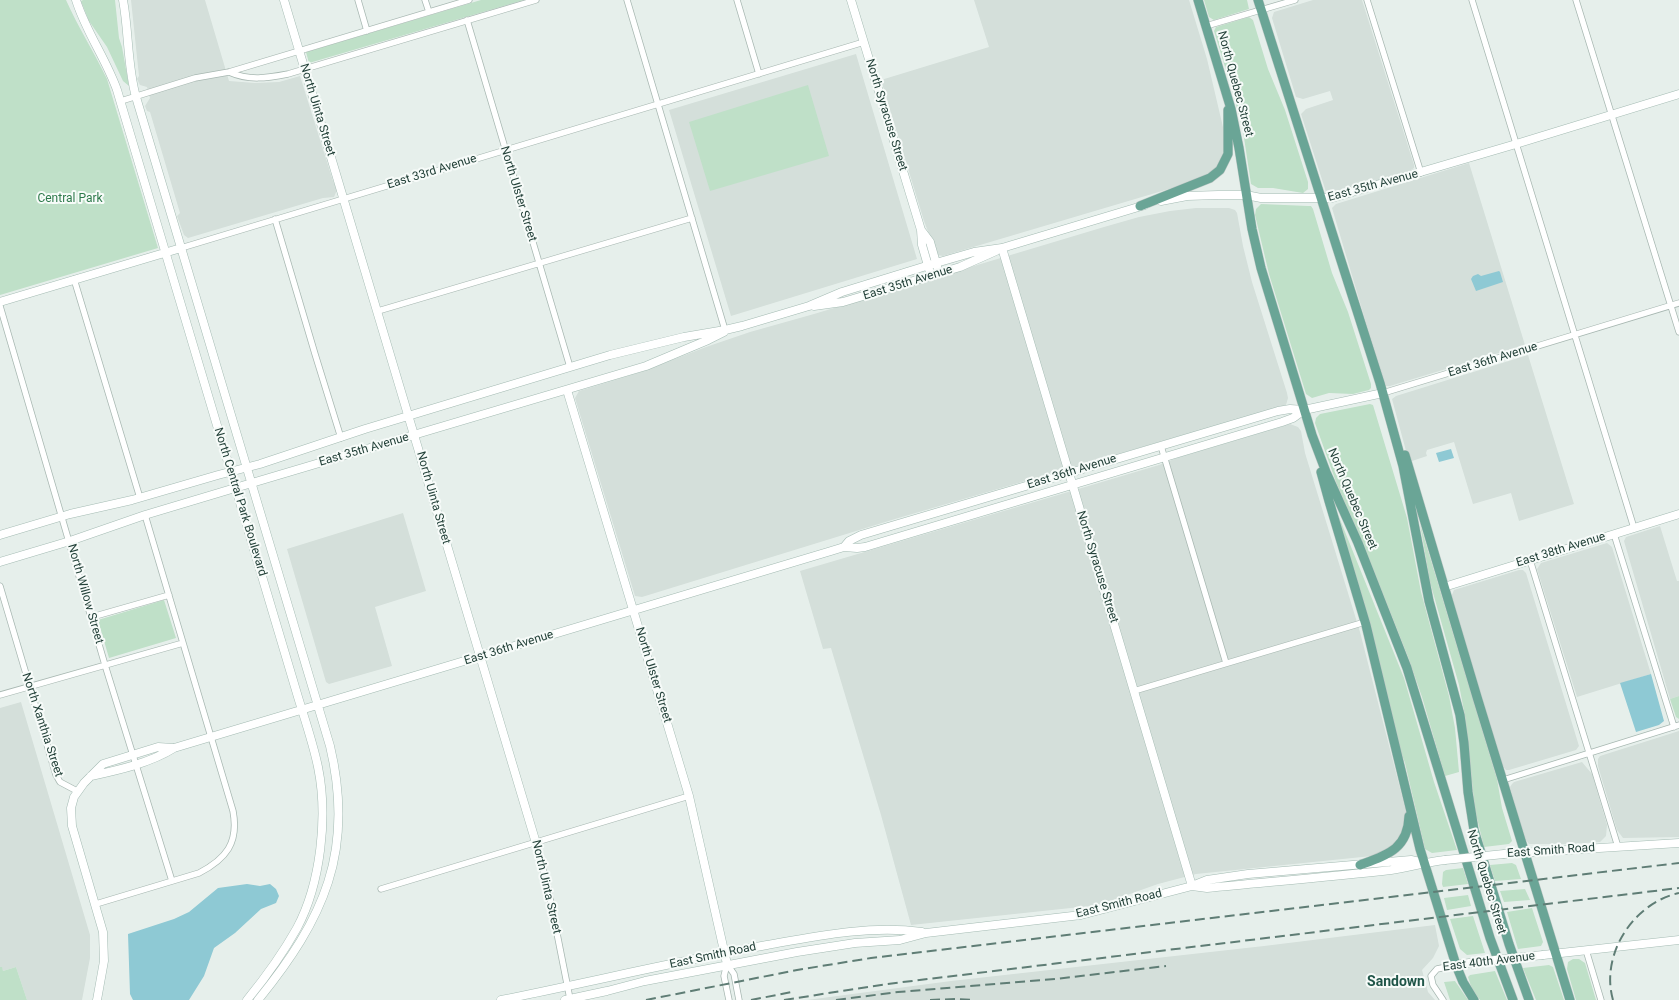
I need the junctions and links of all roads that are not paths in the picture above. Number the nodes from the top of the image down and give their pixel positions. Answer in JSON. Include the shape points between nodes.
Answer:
{"nodes":[{"id":1,"x":76,"y":0,"type":"edge"},
{"id":2,"x":123,"y":0,"type":"edge"},
{"id":3,"x":284,"y":0,"type":"edge"},
{"id":4,"x":358,"y":0,"type":"edge"},
{"id":5,"x":425,"y":0,"type":"edge"},
{"id":6,"x":469,"y":0,"type":"edge"},
{"id":7,"x":536,"y":0,"type":"edge"},
{"id":8,"x":627,"y":0,"type":"edge"},
{"id":9,"x":737,"y":0,"type":"edge"},
{"id":10,"x":851,"y":0,"type":"edge"},
{"id":11,"x":1198,"y":0,"type":"edge"},
{"id":12,"x":1258,"y":0,"type":"edge"},
{"id":13,"x":1295,"y":0,"type":"edge"},
{"id":14,"x":1367,"y":0,"type":"edge"},
{"id":15,"x":1472,"y":0,"type":"edge"},
{"id":16,"x":1576,"y":0,"type":"edge"},
{"id":17,"x":1261,"y":10,"type":"junction"},
{"id":18,"x":428,"y":12,"type":"junction"},
{"id":19,"x":467,"y":20,"type":"junction"},
{"id":20,"x":1206,"y":26,"type":"junction"},
{"id":21,"x":367,"y":31,"type":"junction"},
{"id":22,"x":864,"y":42,"type":"junction"},
{"id":23,"x":300,"y":51,"type":"junction"},
{"id":24,"x":305,"y":69,"type":"junction"},
{"id":25,"x":229,"y":72,"type":"junction"},
{"id":26,"x":759,"y":74,"type":"junction"},
{"id":27,"x":1679,"y":94,"type":"edge"},
{"id":28,"x":136,"y":97,"type":"junction"},
{"id":29,"x":1228,"y":98,"type":"junction"},
{"id":30,"x":120,"y":101,"type":"junction"},
{"id":31,"x":658,"y":104,"type":"junction"},
{"id":32,"x":1611,"y":115,"type":"junction"},
{"id":33,"x":1516,"y":144,"type":"junction"},
{"id":34,"x":505,"y":150,"type":"junction"},
{"id":35,"x":1421,"y":173,"type":"junction"},
{"id":36,"x":1246,"y":195,"type":"junction"},
{"id":37,"x":344,"y":199,"type":"junction"},
{"id":38,"x":1321,"y":199,"type":"junction"},
{"id":39,"x":1140,"y":206,"type":"junction"},
{"id":40,"x":692,"y":218,"type":"junction"},
{"id":41,"x":275,"y":219,"type":"junction"},
{"id":42,"x":921,"y":230,"type":"junction"},
{"id":43,"x":181,"y":248,"type":"junction"},
{"id":44,"x":1002,"y":248,"type":"junction"},
{"id":45,"x":165,"y":252,"type":"junction"},
{"id":46,"x":539,"y":263,"type":"junction"},
{"id":47,"x":936,"y":263,"type":"junction"},
{"id":48,"x":928,"y":265,"type":"junction"},
{"id":49,"x":935,"y":275,"type":"junction"},
{"id":50,"x":74,"y":279,"type":"junction"},
{"id":51,"x":0,"y":302,"type":"edge"},
{"id":52,"x":1679,"y":303,"type":"edge"},
{"id":53,"x":0,"y":306,"type":"edge"},
{"id":54,"x":810,"y":306,"type":"junction"},
{"id":55,"x":1671,"y":306,"type":"junction"},
{"id":56,"x":378,"y":312,"type":"junction"},
{"id":57,"x":725,"y":330,"type":"junction"},
{"id":58,"x":1679,"y":332,"type":"edge"},
{"id":59,"x":1576,"y":335,"type":"junction"},
{"id":60,"x":570,"y":367,"type":"junction"},
{"id":61,"x":567,"y":390,"type":"junction"},
{"id":62,"x":1383,"y":393,"type":"junction"},
{"id":63,"x":1304,"y":410,"type":"junction"},
{"id":64,"x":409,"y":416,"type":"junction"},
{"id":65,"x":414,"y":435,"type":"junction"},
{"id":66,"x":1312,"y":435,"type":"junction"},
{"id":67,"x":341,"y":438,"type":"junction"},
{"id":68,"x":1396,"y":440,"type":"junction"},
{"id":69,"x":1161,"y":446,"type":"junction"},
{"id":70,"x":1165,"y":457,"type":"junction"},
{"id":71,"x":247,"y":467,"type":"junction"},
{"id":72,"x":230,"y":471,"type":"junction"},
{"id":73,"x":1069,"y":473,"type":"junction"},
{"id":74,"x":252,"y":483,"type":"junction"},
{"id":75,"x":1073,"y":484,"type":"junction"},
{"id":76,"x":236,"y":488,"type":"junction"},
{"id":77,"x":140,"y":498,"type":"junction"},
{"id":78,"x":1679,"y":514,"type":"edge"},
{"id":79,"x":145,"y":515,"type":"junction"},
{"id":80,"x":62,"y":516,"type":"junction"},
{"id":81,"x":1634,"y":528,"type":"junction"},
{"id":82,"x":0,"y":534,"type":"edge"},
{"id":83,"x":1614,"y":534,"type":"junction"},
{"id":84,"x":70,"y":541,"type":"junction"},
{"id":85,"x":844,"y":547,"type":"junction"},
{"id":86,"x":1530,"y":560,"type":"junction"},
{"id":87,"x":0,"y":562,"type":"edge"},
{"id":88,"x":0,"y":586,"type":"edge"},
{"id":89,"x":1444,"y":586,"type":"junction"},
{"id":90,"x":169,"y":595,"type":"junction"},
{"id":91,"x":634,"y":610,"type":"junction"},
{"id":92,"x":92,"y":617,"type":"junction"},
{"id":93,"x":1365,"y":622,"type":"junction"},
{"id":94,"x":183,"y":643,"type":"junction"},
{"id":95,"x":480,"y":656,"type":"junction"},
{"id":96,"x":1226,"y":663,"type":"junction"},
{"id":97,"x":106,"y":665,"type":"junction"},
{"id":98,"x":30,"y":687,"type":"junction"},
{"id":99,"x":1134,"y":691,"type":"junction"},
{"id":100,"x":0,"y":695,"type":"edge"},
{"id":101,"x":317,"y":705,"type":"junction"},
{"id":102,"x":302,"y":710,"type":"junction"},
{"id":103,"x":1676,"y":726,"type":"edge"},
{"id":104,"x":211,"y":737,"type":"junction"},
{"id":105,"x":174,"y":748,"type":"junction"},
{"id":106,"x":133,"y":754,"type":"junction"},
{"id":107,"x":1589,"y":754,"type":"junction"},
{"id":108,"x":136,"y":764,"type":"junction"},
{"id":109,"x":91,"y":776,"type":"junction"},
{"id":110,"x":1503,"y":780,"type":"junction"},
{"id":111,"x":77,"y":791,"type":"junction"},
{"id":112,"x":689,"y":796,"type":"junction"},
{"id":113,"x":1410,"y":808,"type":"junction"},
{"id":114,"x":536,"y":843,"type":"junction"},
{"id":115,"x":1679,"y":843,"type":"edge"},
{"id":116,"x":1618,"y":847,"type":"junction"},
{"id":117,"x":1525,"y":852,"type":"junction"},
{"id":118,"x":1424,"y":863,"type":"junction"},
{"id":119,"x":1360,"y":865,"type":"junction"},
{"id":120,"x":172,"y":881,"type":"junction"},
{"id":121,"x":1192,"y":886,"type":"junction"},
{"id":122,"x":381,"y":889,"type":"dead end"},
{"id":123,"x":96,"y":904,"type":"junction"},
{"id":124,"x":926,"y":933,"type":"junction"},
{"id":125,"x":1679,"y":940,"type":"edge"},
{"id":126,"x":1586,"y":950,"type":"junction"},
{"id":127,"x":724,"y":953,"type":"junction"},
{"id":128,"x":1556,"y":953,"type":"junction"},
{"id":129,"x":727,"y":964,"type":"junction"},
{"id":130,"x":1456,"y":965,"type":"junction"},
{"id":131,"x":567,"y":987,"type":"junction"},
{"id":132,"x":98,"y":1000,"type":"edge"},
{"id":133,"x":247,"y":1000,"type":"edge"},
{"id":134,"x":258,"y":1000,"type":"edge"},
{"id":135,"x":502,"y":1000,"type":"edge"},
{"id":136,"x":568,"y":1000,"type":"edge"},
{"id":137,"x":729,"y":1000,"type":"edge"},
{"id":138,"x":739,"y":1000,"type":"edge"},
{"id":139,"x":1443,"y":1000,"type":"edge"},
{"id":140,"x":1474,"y":1000,"type":"edge"},
{"id":141,"x":1513,"y":1000,"type":"edge"},
{"id":142,"x":1529,"y":1000,"type":"edge"},
{"id":143,"x":1570,"y":1000,"type":"edge"},
{"id":144,"x":1601,"y":1000,"type":"edge"}],
"edges":[{"from":1,"to":30,"type":"street","name":"North Central Park Boulevard","via":[[109,68]]},
{"from":2,"to":28,"type":"street","name":"North Central Park Boulevard","via":[[130,74]]},
{"from":3,"to":23,"type":"street","name":"North Uinta Street"},
{"from":4,"to":21,"type":"street"},
{"from":5,"to":18,"type":"street"},
{"from":6,"to":18,"type":"street"},
{"from":7,"to":19,"type":"street"},
{"from":8,"to":31,"type":"street"},
{"from":9,"to":26,"type":"street"},
{"from":10,"to":22,"type":"street","name":"North Syracuse Street"},
{"from":11,"to":20,"type":"main road","name":"North Quebec Street"},
{"from":12,"to":17,"type":"main road","name":"North Quebec Street"},
{"from":13,"to":17,"type":"street"},
{"from":14,"to":35,"type":"street"},
{"from":15,"to":33,"type":"street"},
{"from":16,"to":32,"type":"street"},
{"from":17,"to":20,"type":"street"},
{"from":17,"to":38,"type":"main road","name":"North Quebec Street"},
{"from":18,"to":21,"type":"street"},
{"from":19,"to":24,"type":"street"},
{"from":19,"to":34,"type":"street","name":"North Ulster Street"},
{"from":20,"to":29,"type":"main road","name":"North Quebec Street"},
{"from":21,"to":23,"type":"street"},
{"from":22,"to":26,"type":"street","name":"East 33rd Avenue"},
{"from":22,"to":42,"type":"street","name":"North Syracuse Street"},
{"from":23,"to":24,"type":"street","name":"North Uinta Street"},
{"from":23,"to":25,"type":"street"},
{"from":24,"to":25,"type":"street","via":[[268,78],[246,78]]},
{"from":24,"to":37,"type":"street","name":"North Uinta Street"},
{"from":25,"to":28,"type":"street","via":[[196,78]]},
{"from":26,"to":31,"type":"street","name":"East 33rd Avenue"},
{"from":27,"to":32,"type":"street","name":"East 35th Avenue"},
{"from":28,"to":30,"type":"street"},
{"from":28,"to":43,"type":"street","name":"North Central Park Boulevard"},
{"from":29,"to":36,"type":"main road","name":"North Quebec Street"},
{"from":29,"to":39,"type":"main road","via":[[1228,154],[1220,170],[1210,178]]},
{"from":30,"to":45,"type":"street","name":"North Central Park Boulevard"},
{"from":31,"to":34,"type":"street","name":"East 33rd Avenue"},
{"from":31,"to":40,"type":"street"},
{"from":32,"to":33,"type":"street","name":"East 35th Avenue"},
{"from":32,"to":55,"type":"street"},
{"from":33,"to":35,"type":"street","name":"East 35th Avenue"},
{"from":33,"to":59,"type":"street"},
{"from":34,"to":37,"type":"street","name":"East 33rd Avenue"},
{"from":34,"to":46,"type":"street","name":"North Ulster Street"},
{"from":35,"to":38,"type":"street","name":"East 35th Avenue"},
{"from":36,"to":38,"type":"street","name":"East 35th Avenue"},
{"from":36,"to":39,"type":"street","name":"East 35th Avenue","via":[[1187,196]]},
{"from":36,"to":63,"type":"main road","name":"North Quebec Street","via":[[1261,268]]},
{"from":37,"to":41,"type":"street","name":"East 33rd Avenue"},
{"from":37,"to":56,"type":"street","name":"North Uinta Street"},
{"from":38,"to":62,"type":"main road","name":"North Quebec Street"},
{"from":39,"to":44,"type":"street","name":"East 35th Avenue"},
{"from":40,"to":46,"type":"street"},
{"from":40,"to":57,"type":"street"},
{"from":41,"to":43,"type":"street","name":"East 33rd Avenue"},
{"from":41,"to":67,"type":"street"},
{"from":42,"to":47,"type":"street","name":"North Syracuse Street","via":[[930,242]]},
{"from":42,"to":48,"type":"street","name":"North Syracuse Street"},
{"from":43,"to":45,"type":"street","name":"East 33rd Avenue"},
{"from":43,"to":71,"type":"street","name":"North Central Park Boulevard"},
{"from":44,"to":47,"type":"street","name":"East 35th Avenue"},
{"from":44,"to":49,"type":"street","name":"East 35th Avenue"},
{"from":44,"to":73,"type":"street","name":"North Syracuse Street"},
{"from":45,"to":50,"type":"street","name":"East 33rd Avenue"},
{"from":45,"to":72,"type":"street","name":"North Central Park Boulevard"},
{"from":46,"to":56,"type":"street"},
{"from":46,"to":60,"type":"street","name":"North Ulster Street"},
{"from":47,"to":48,"type":"street","name":"East 35th Avenue"},
{"from":47,"to":49,"type":"street","name":"North Syracuse Street"},
{"from":48,"to":49,"type":"street","name":"North Syracuse Street"},
{"from":48,"to":54,"type":"street","name":"East 35th Avenue","via":[[842,292]]},
{"from":49,"to":54,"type":"street","name":"East 35th Avenue","via":[[843,302]]},
{"from":50,"to":51,"type":"street","name":"East 33rd Avenue"},
{"from":50,"to":77,"type":"street"},
{"from":52,"to":55,"type":"street","name":"East 36th Avenue"},
{"from":53,"to":80,"type":"street","name":"North Willow Street"},
{"from":54,"to":57,"type":"street","name":"East 35th Avenue"},
{"from":55,"to":58,"type":"street"},
{"from":55,"to":59,"type":"street","name":"East 36th Avenue"},
{"from":56,"to":64,"type":"street","name":"North Uinta Street"},
{"from":57,"to":60,"type":"street","name":"East 35th Avenue","via":[[654,344]]},
{"from":57,"to":61,"type":"street","name":"East 35th Avenue","via":[[654,363]]},
{"from":59,"to":62,"type":"street","name":"East 36th Avenue"},
{"from":59,"to":81,"type":"street"},
{"from":60,"to":64,"type":"street","name":"East 35th Avenue"},
{"from":61,"to":65,"type":"street","name":"East 35th Avenue"},
{"from":61,"to":91,"type":"street","name":"North Ulster Street"},
{"from":62,"to":63,"type":"street","name":"East 36th Avenue"},
{"from":62,"to":68,"type":"main road","name":"North Quebec Street"},
{"from":63,"to":66,"type":"main road","name":"North Quebec Street"},
{"from":63,"to":69,"type":"street","name":"East 36th Avenue","via":[[1278,411]]},
{"from":63,"to":70,"type":"street","name":"East 36th Avenue","via":[[1282,422]]},
{"from":64,"to":65,"type":"street","name":"North Uinta Street"},
{"from":64,"to":67,"type":"street","name":"East 35th Avenue"},
{"from":65,"to":74,"type":"street","name":"East 35th Avenue"},
{"from":65,"to":95,"type":"street","name":"North Uinta Street"},
{"from":66,"to":93,"type":"main road","via":[[1328,502]]},
{"from":66,"to":141,"type":"main road","name":"North Quebec Street","via":[[1407,668],[1490,938]]},
{"from":67,"to":71,"type":"street","name":"East 35th Avenue"},
{"from":68,"to":89,"type":"main road","via":[[1409,466]]},
{"from":68,"to":142,"type":"main road","name":"North Quebec Street","via":[[1429,601],[1460,715],[1474,830]]},
{"from":69,"to":70,"type":"street"},
{"from":69,"to":73,"type":"street","name":"East 36th Avenue"},
{"from":70,"to":75,"type":"street","name":"East 36th Avenue"},
{"from":70,"to":96,"type":"street"},
{"from":71,"to":72,"type":"street","name":"East 35th Avenue"},
{"from":71,"to":74,"type":"street","name":"North Central Park Boulevard"},
{"from":72,"to":76,"type":"street","name":"North Central Park Boulevard"},
{"from":72,"to":77,"type":"street","name":"East 35th Avenue"},
{"from":73,"to":75,"type":"street","name":"North Syracuse Street"},
{"from":73,"to":85,"type":"street","name":"East 36th Avenue","via":[[861,534]]},
{"from":74,"to":76,"type":"street","name":"East 35th Avenue"},
{"from":74,"to":101,"type":"street","name":"North Central Park Boulevard"},
{"from":75,"to":85,"type":"street","name":"East 36th Avenue","via":[[865,547]]},
{"from":75,"to":99,"type":"street","name":"North Syracuse Street"},
{"from":76,"to":79,"type":"street","name":"East 35th Avenue"},
{"from":76,"to":102,"type":"street","name":"North Central Park Boulevard"},
{"from":77,"to":80,"type":"street","name":"East 35th Avenue"},
{"from":78,"to":81,"type":"street","name":"East 38th Avenue"},
{"from":79,"to":84,"type":"street","name":"East 35th Avenue"},
{"from":79,"to":90,"type":"street"},
{"from":80,"to":82,"type":"street","name":"East 35th Avenue"},
{"from":80,"to":84,"type":"street","name":"North Willow Street"},
{"from":81,"to":83,"type":"street","name":"East 38th Avenue"},
{"from":83,"to":86,"type":"street","name":"East 38th Avenue"},
{"from":83,"to":103,"type":"street"},
{"from":84,"to":87,"type":"street","name":"East 35th Avenue"},
{"from":84,"to":92,"type":"street","name":"North Willow Street"},
{"from":85,"to":91,"type":"street","name":"East 36th Avenue"},
{"from":86,"to":89,"type":"street","name":"East 38th Avenue"},
{"from":86,"to":107,"type":"street"},
{"from":88,"to":98,"type":"street","name":"North Xanthia Street"},
{"from":89,"to":110,"type":"main road"},
{"from":90,"to":92,"type":"street"},
{"from":90,"to":94,"type":"street"},
{"from":91,"to":95,"type":"street","name":"East 36th Avenue"},
{"from":91,"to":112,"type":"street","name":"North Ulster Street"},
{"from":92,"to":97,"type":"street","name":"North Willow Street"},
{"from":93,"to":96,"type":"street"},
{"from":93,"to":113,"type":"main road"},
{"from":94,"to":97,"type":"street"},
{"from":94,"to":104,"type":"street"},
{"from":95,"to":101,"type":"street","name":"East 36th Avenue"},
{"from":95,"to":114,"type":"street","name":"North Uinta Street"},
{"from":96,"to":99,"type":"street"},
{"from":97,"to":98,"type":"street"},
{"from":97,"to":106,"type":"street","name":"North Willow Street"},
{"from":98,"to":100,"type":"street"},
{"from":98,"to":111,"type":"street","name":"North Xanthia Street","via":[[56,775],[60,782]]},
{"from":99,"to":121,"type":"street","name":"North Syracuse Street"},
{"from":101,"to":102,"type":"street","name":"East 36th Avenue"},
{"from":101,"to":134,"type":"street","name":"North Central Park Boulevard","via":[[338,790],[338,836],[334,863],[311,925]]},
{"from":102,"to":104,"type":"street","name":"East 36th Avenue"},
{"from":102,"to":133,"type":"street","name":"North Central Park Boulevard","via":[[321,789],[322,824],[317,864],[297,928]]},
{"from":103,"to":107,"type":"street"},
{"from":104,"to":105,"type":"street","name":"East 36th Avenue"},
{"from":104,"to":120,"type":"street","via":[[233,811],[235,827],[231,845],[214,865]]},
{"from":105,"to":106,"type":"street","name":"East 36th Avenue","via":[[158,747]]},
{"from":105,"to":108,"type":"street","name":"East 36th Avenue"},
{"from":106,"to":108,"type":"street","name":"North Willow Street"},
{"from":106,"to":109,"type":"street","name":"East 36th Avenue","via":[[103,764]]},
{"from":107,"to":110,"type":"street"},
{"from":107,"to":116,"type":"street"},
{"from":108,"to":109,"type":"street","name":"East 36th Avenue"},
{"from":108,"to":120,"type":"street","name":"North Willow Street"},
{"from":109,"to":111,"type":"street","name":"East 36th Avenue"},
{"from":110,"to":117,"type":"main road"},
{"from":111,"to":123,"type":"street","via":[[72,822]]},
{"from":112,"to":114,"type":"street"},
{"from":112,"to":127,"type":"street","name":"North Ulster Street"},
{"from":113,"to":118,"type":"main road"},
{"from":113,"to":119,"type":"main road","via":[[1407,832],[1397,848]]},
{"from":114,"to":122,"type":"street"},
{"from":114,"to":131,"type":"street","name":"North Uinta Street"},
{"from":115,"to":116,"type":"street","name":"East Smith Road"},
{"from":116,"to":117,"type":"street","name":"East Smith Road"},
{"from":117,"to":118,"type":"street","name":"East Smith Road","bridge":true},
{"from":117,"to":128,"type":"main road"},
{"from":118,"to":119,"type":"street","name":"East Smith Road","via":[[1411,860]]},
{"from":118,"to":121,"type":"street","name":"East Smith Road","via":[[1338,876],[1207,888]]},
{"from":118,"to":130,"type":"main road"},
{"from":119,"to":121,"type":"street","name":"East Smith Road","via":[[1215,879]]},
{"from":120,"to":123,"type":"street"},
{"from":121,"to":124,"type":"street","name":"East Smith Road","via":[[1081,915]]},
{"from":123,"to":132,"type":"street","via":[[105,952]]},
{"from":124,"to":127,"type":"street","name":"East Smith Road","via":[[855,931]]},
{"from":124,"to":129,"type":"street","name":"East Smith Road","via":[[900,940],[855,943]]},
{"from":125,"to":126,"type":"street","name":"East 40th Avenue"},
{"from":126,"to":128,"type":"street","name":"East 40th Avenue"},
{"from":126,"to":144,"type":"street"},
{"from":127,"to":129,"type":"street","name":"North Ulster Street"},
{"from":127,"to":131,"type":"street","name":"East Smith Road"},
{"from":128,"to":130,"type":"street","name":"East 40th Avenue","bridge":true},
{"from":128,"to":143,"type":"main road"},
{"from":129,"to":136,"type":"street","name":"East Smith Road"},
{"from":129,"to":137,"type":"street","name":"North Ulster Street","via":[[724,976]]},
{"from":129,"to":138,"type":"street","name":"North Ulster Street","via":[[734,974]]},
{"from":130,"to":139,"type":"street","name":"East 40th Avenue","via":[[1434,970],[1431,976]]},
{"from":130,"to":140,"type":"main road"},
{"from":131,"to":135,"type":"street","name":"East Smith Road"},
{"from":131,"to":136,"type":"street","name":"North Uinta Street"}]}
